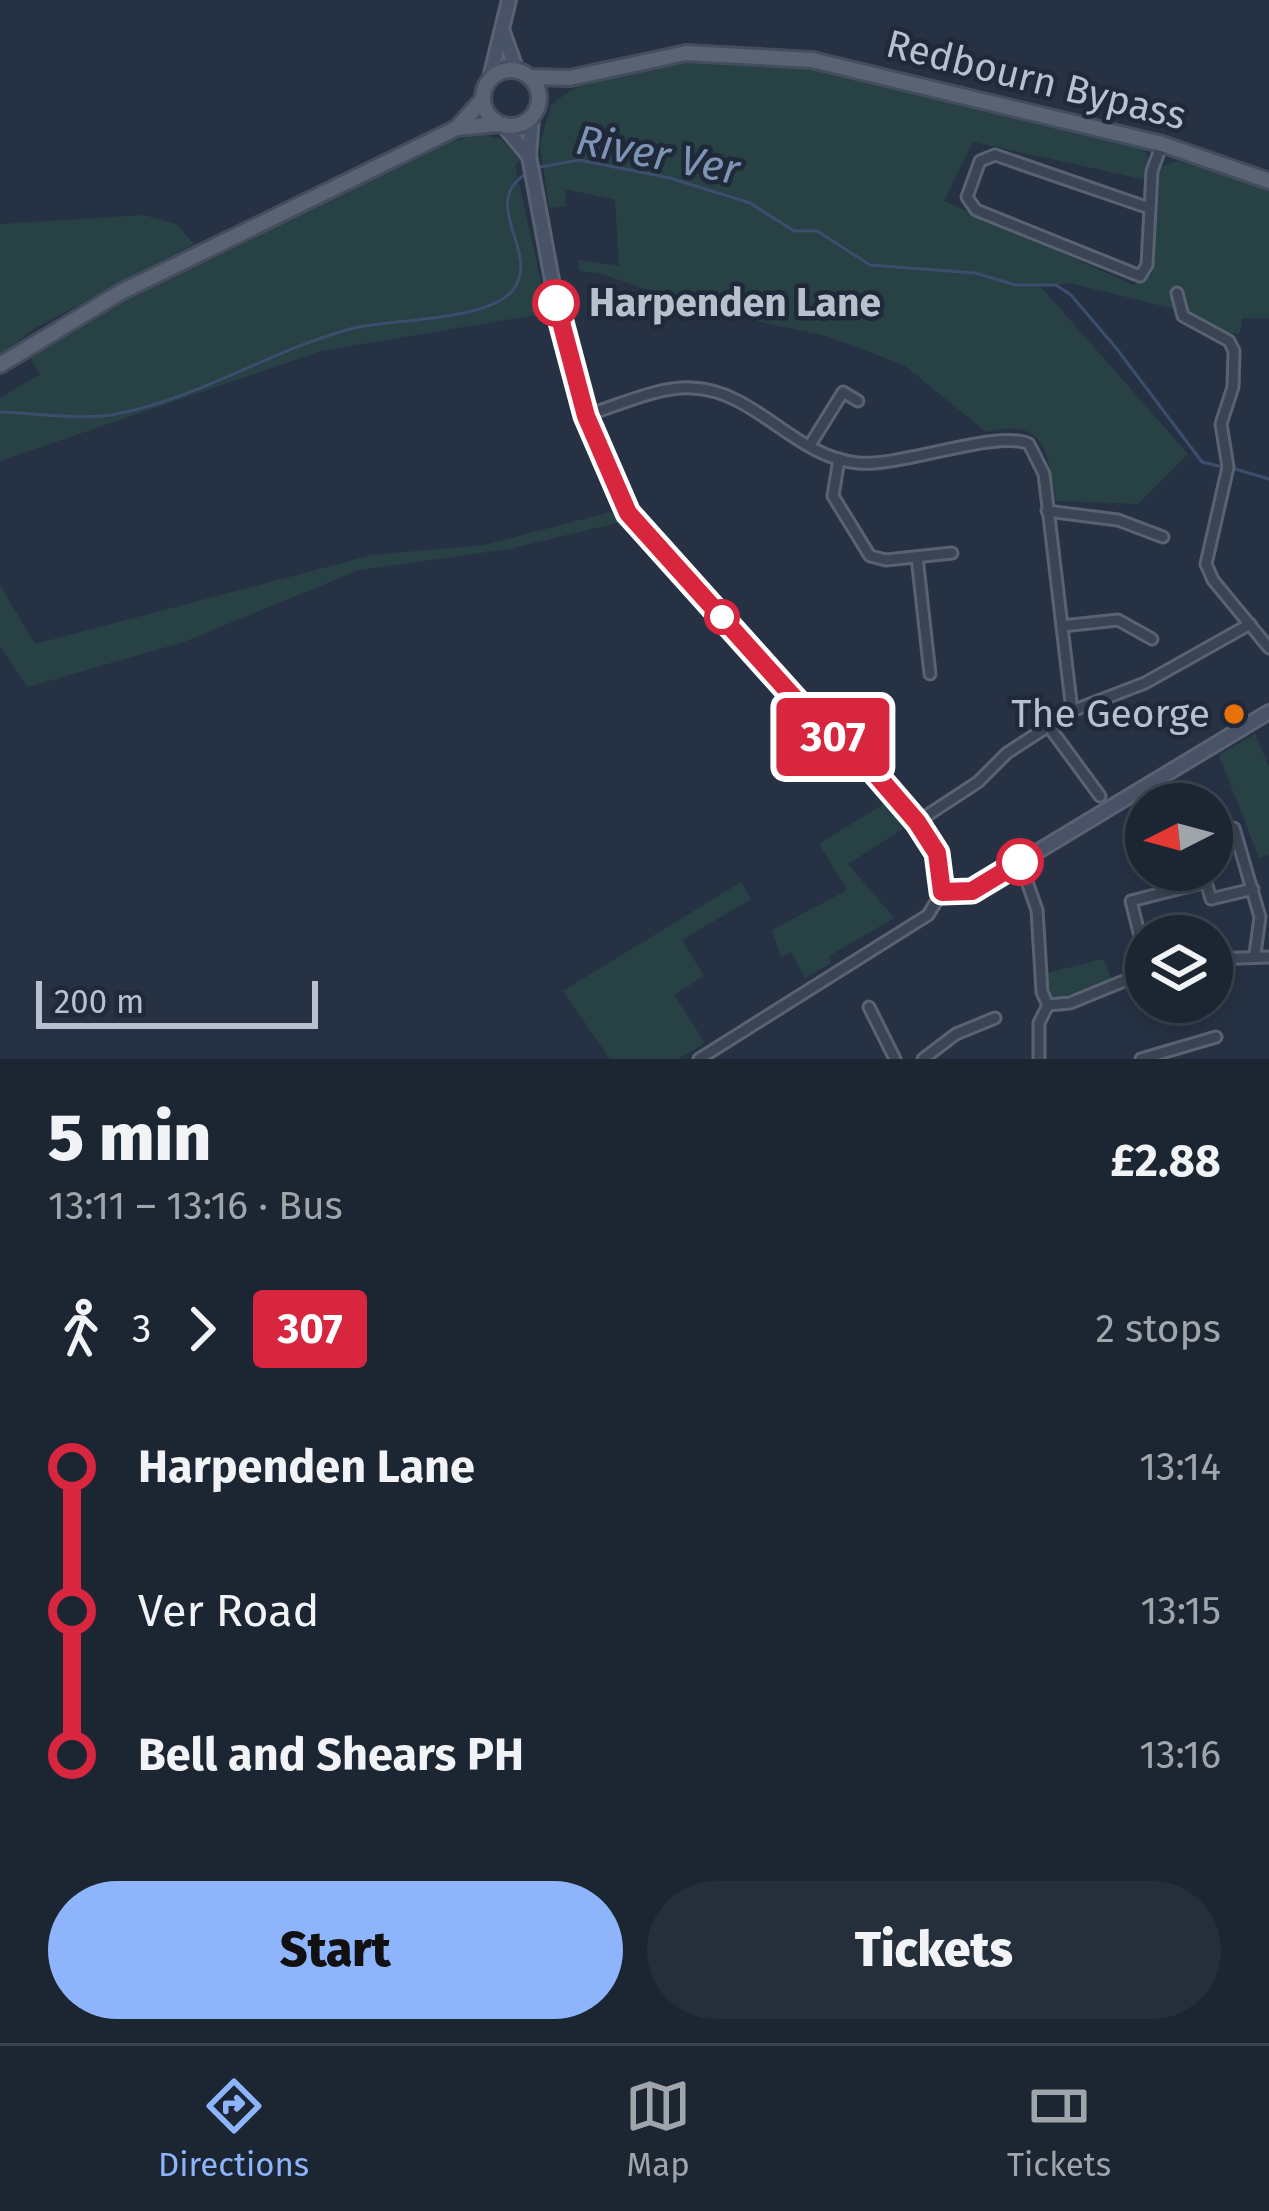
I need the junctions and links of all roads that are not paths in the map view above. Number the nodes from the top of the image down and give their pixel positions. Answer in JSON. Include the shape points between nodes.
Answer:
{"nodes":[{"id":1,"x":508,"y":0,"type":"edge"},
{"id":2,"x":503,"y":31,"type":"junction"},
{"id":3,"x":523,"y":74,"type":"junction"},
{"id":4,"x":570,"y":78,"type":"junction"},
{"id":5,"x":488,"y":82,"type":"junction"},
{"id":6,"x":483,"y":99,"type":"junction"},
{"id":7,"x":536,"y":110,"type":"junction"},
{"id":8,"x":501,"y":124,"type":"junction"},
{"id":9,"x":457,"y":128,"type":"junction"},
{"id":10,"x":1162,"y":144,"type":"junction"},
{"id":11,"x":531,"y":168,"type":"junction"},
{"id":12,"x":1269,"y":181,"type":"edge"},
{"id":13,"x":1149,"y":208,"type":"junction"},
{"id":14,"x":1177,"y":292,"type":"dead end"},
{"id":15,"x":0,"y":365,"type":"edge"},
{"id":16,"x":858,"y":401,"type":"dead end"},
{"id":17,"x":586,"y":416,"type":"junction"},
{"id":18,"x":810,"y":446,"type":"junction"},
{"id":19,"x":838,"y":459,"type":"junction"},
{"id":20,"x":1047,"y":511,"type":"junction"},
{"id":21,"x":1163,"y":537,"type":"dead end"},
{"id":22,"x":952,"y":553,"type":"dead end"},
{"id":23,"x":917,"y":557,"type":"junction"},
{"id":24,"x":1250,"y":624,"type":"junction"},
{"id":25,"x":1062,"y":626,"type":"junction"},
{"id":26,"x":1151,"y":639,"type":"dead end"},
{"id":27,"x":1269,"y":649,"type":"edge"},
{"id":28,"x":930,"y":674,"type":"dead end"},
{"id":29,"x":1072,"y":711,"type":"junction"},
{"id":30,"x":1269,"y":712,"type":"edge"},
{"id":31,"x":1050,"y":728,"type":"junction"},
{"id":32,"x":1104,"y":802,"type":"junction"},
{"id":33,"x":917,"y":822,"type":"junction"},
{"id":34,"x":1234,"y":828,"type":"dead end"},
{"id":35,"x":1020,"y":862,"type":"junction"},
{"id":36,"x":1253,"y":889,"type":"junction"},
{"id":37,"x":942,"y":892,"type":"junction"},
{"id":38,"x":1211,"y":899,"type":"junction"},
{"id":39,"x":1135,"y":915,"type":"edge"},
{"id":40,"x":1215,"y":915,"type":"edge"},
{"id":41,"x":1255,"y":954,"type":"junction"},
{"id":42,"x":1233,"y":957,"type":"edge"},
{"id":43,"x":1269,"y":957,"type":"edge"},
{"id":44,"x":1125,"y":981,"type":"edge"},
{"id":45,"x":1048,"y":1005,"type":"junction"},
{"id":46,"x":869,"y":1007,"type":"dead end"},
{"id":47,"x":995,"y":1018,"type":"dead end"},
{"id":48,"x":1216,"y":1037,"type":"dead end"},
{"id":49,"x":700,"y":1059,"type":"edge"},
{"id":50,"x":895,"y":1059,"type":"edge"},
{"id":51,"x":923,"y":1059,"type":"edge"},
{"id":52,"x":1039,"y":1059,"type":"edge"},
{"id":53,"x":1141,"y":1059,"type":"edge"}],
"edges":[{"from":1,"to":2,"type":"street"},
{"from":2,"to":3,"type":"street"},
{"from":2,"to":5,"type":"street"},
{"from":3,"to":4,"type":"main road","name":"Redbourn Bypass"},
{"from":3,"to":5,"type":"main road","via":[[500,73]]},
{"from":3,"to":7,"type":"main road"},
{"from":4,"to":7,"type":"main road","name":"Redbourn Bypass"},
{"from":4,"to":10,"type":"main road","name":"Redbourn Bypass","via":[[686,53],[776,55],[891,75]]},
{"from":5,"to":6,"type":"main road"},
{"from":6,"to":8,"type":"main road"},
{"from":6,"to":9,"type":"main road"},
{"from":7,"to":8,"type":"main road","via":[[522,124]]},
{"from":7,"to":11,"type":"street"},
{"from":8,"to":9,"type":"main road"},
{"from":8,"to":11,"type":"street"},
{"from":9,"to":15,"type":"main road","via":[[121,292]]},
{"from":10,"to":12,"type":"main road","name":"Redbourn Bypass"},
{"from":10,"to":13,"type":"street"},
{"from":11,"to":17,"type":"street","via":[[564,345]]},
{"from":13,"to":13,"type":"street","via":[[1146,271],[1135,277],[976,210],[968,196],[980,161],[995,155]]},
{"from":14,"to":24,"type":"street","via":[[1183,316],[1234,351],[1220,424],[1228,467],[1206,564]]},
{"from":16,"to":18,"type":"street","via":[[843,392]]},
{"from":17,"to":18,"type":"street","via":[[690,387],[748,406]]},
{"from":17,"to":33,"type":"street","via":[[628,513],[650,541]]},
{"from":18,"to":19,"type":"street"},
{"from":19,"to":20,"type":"street","via":[[873,463],[1020,440],[1041,461]]},
{"from":19,"to":23,"type":"street","via":[[832,496],[861,547],[880,560]]},
{"from":20,"to":21,"type":"street","via":[[1118,520]]},
{"from":20,"to":25,"type":"street"},
{"from":22,"to":23,"type":"street"},
{"from":23,"to":28,"type":"street"},
{"from":24,"to":27,"type":"street"},
{"from":24,"to":29,"type":"street","via":[[1145,683]]},
{"from":25,"to":26,"type":"street","via":[[1118,620]]},
{"from":25,"to":29,"type":"street"},
{"from":29,"to":31,"type":"street"},
{"from":30,"to":32,"type":"street"},
{"from":31,"to":32,"type":"street"},
{"from":31,"to":33,"type":"street"},
{"from":32,"to":35,"type":"street"},
{"from":33,"to":37,"type":"street","via":[[937,853]]},
{"from":34,"to":36,"type":"street"},
{"from":35,"to":37,"type":"street","via":[[972,891]]},
{"from":35,"to":45,"type":"street"},
{"from":36,"to":38,"type":"street"},
{"from":36,"to":41,"type":"street","via":[[1260,917]]},
{"from":37,"to":49,"type":"street","via":[[928,915]]},
{"from":38,"to":39,"type":"street","via":[[1205,882],[1131,901]]},
{"from":38,"to":40,"type":"street"},
{"from":41,"to":42,"type":"street"},
{"from":41,"to":43,"type":"street"},
{"from":44,"to":45,"type":"street"},
{"from":45,"to":52,"type":"street"},
{"from":46,"to":50,"type":"street"},
{"from":47,"to":51,"type":"street"},
{"from":48,"to":53,"type":"street"}]}
